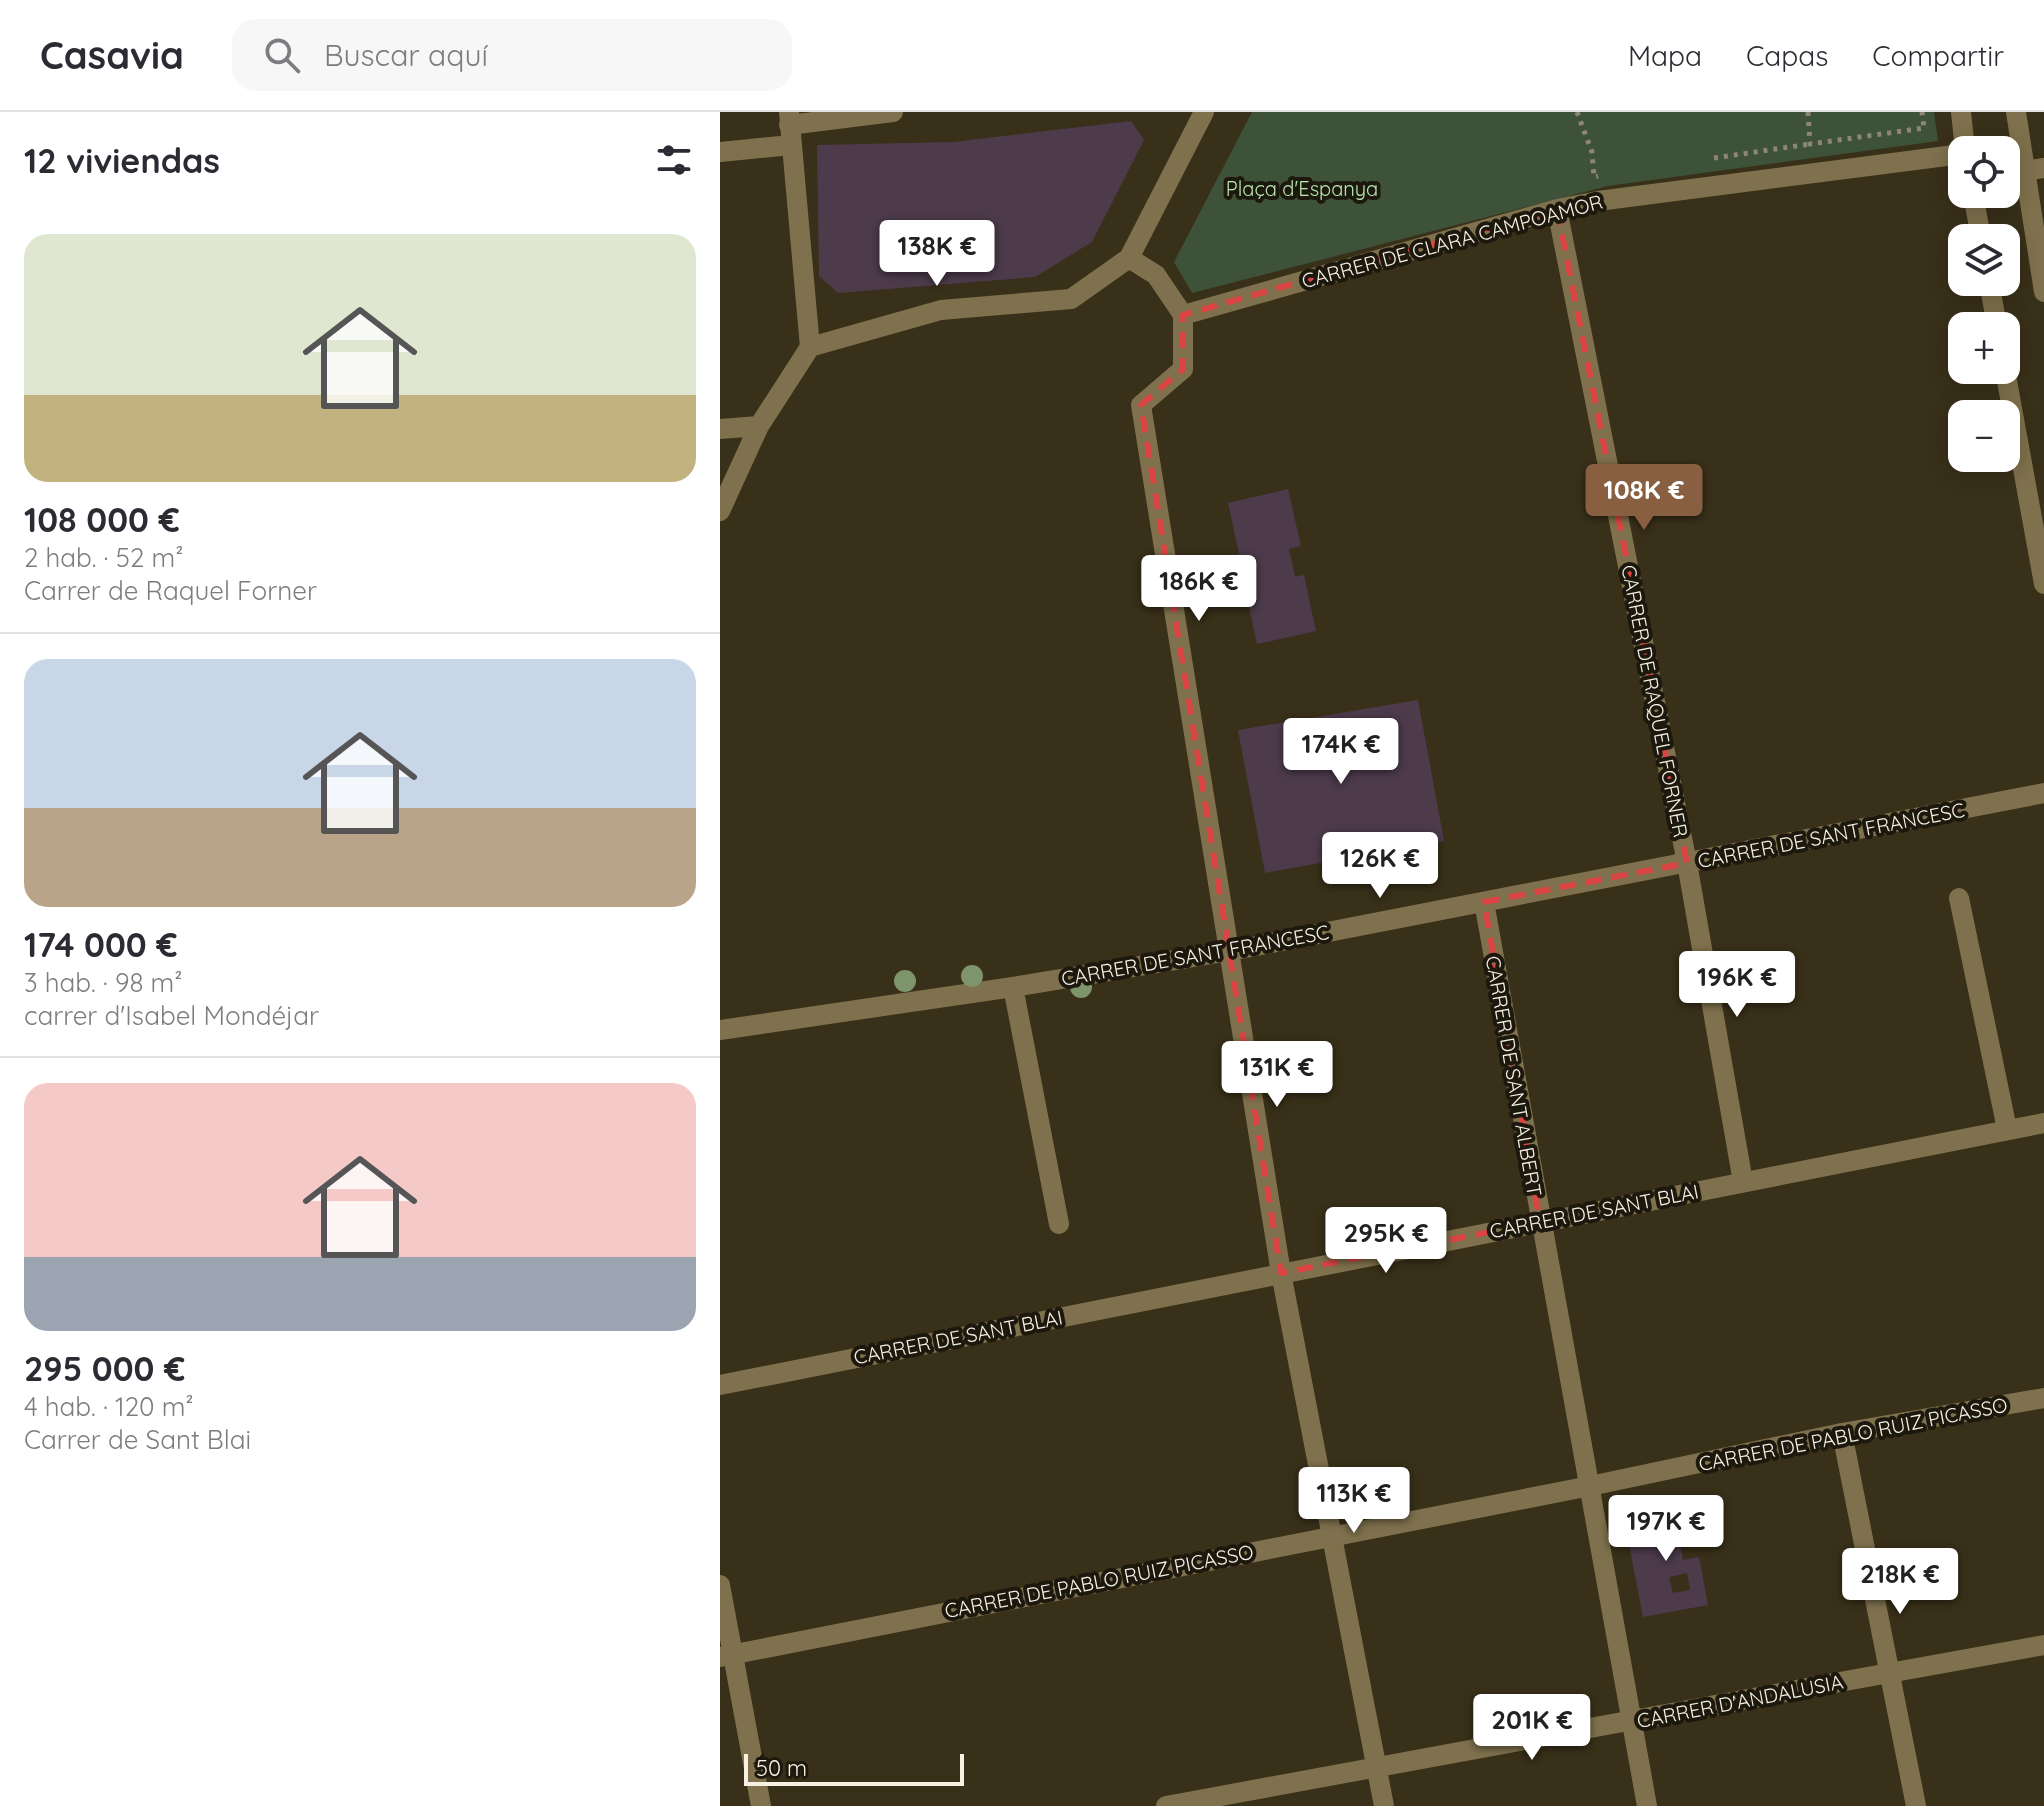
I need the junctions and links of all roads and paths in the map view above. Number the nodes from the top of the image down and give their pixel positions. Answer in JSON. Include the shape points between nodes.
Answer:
{"nodes":[{"id":1,"x":893,"y":112,"type":"edge"},
{"id":2,"x":1204,"y":112,"type":"edge"},
{"id":3,"x":1577,"y":112,"type":"edge"},
{"id":4,"x":1808,"y":112,"type":"edge"},
{"id":5,"x":1922,"y":112,"type":"edge"},
{"id":6,"x":1961,"y":112,"type":"edge"},
{"id":7,"x":2016,"y":112,"type":"edge"},
{"id":8,"x":790,"y":127,"type":"edge"},
{"id":9,"x":1963,"y":136,"type":"edge"},
{"id":10,"x":1810,"y":144,"type":"junction"},
{"id":11,"x":720,"y":152,"type":"edge"},
{"id":12,"x":1948,"y":154,"type":"edge"},
{"id":13,"x":1702,"y":160,"type":"dead end"},
{"id":14,"x":2034,"y":169,"type":"edge"},
{"id":15,"x":1610,"y":174,"type":"dead end"},
{"id":16,"x":1557,"y":209,"type":"junction"},
{"id":17,"x":1129,"y":258,"type":"junction"},
{"id":18,"x":2044,"y":292,"type":"edge"},
{"id":19,"x":1183,"y":315,"type":"junction"},
{"id":20,"x":810,"y":347,"type":"junction"},
{"id":21,"x":2008,"y":384,"type":"edge"},
{"id":22,"x":759,"y":426,"type":"junction"},
{"id":23,"x":720,"y":429,"type":"edge"},
{"id":24,"x":720,"y":511,"type":"edge"},
{"id":25,"x":2044,"y":584,"type":"edge"},
{"id":26,"x":2044,"y":793,"type":"edge"},
{"id":27,"x":1687,"y":863,"type":"junction"},
{"id":28,"x":1959,"y":898,"type":"dead end"},
{"id":29,"x":1484,"y":902,"type":"junction"},
{"id":30,"x":1230,"y":951,"type":"junction"},
{"id":31,"x":1013,"y":987,"type":"junction"},
{"id":32,"x":720,"y":1030,"type":"edge"},
{"id":33,"x":2044,"y":1123,"type":"edge"},
{"id":34,"x":2007,"y":1129,"type":"junction"},
{"id":35,"x":1743,"y":1182,"type":"junction"},
{"id":36,"x":1540,"y":1222,"type":"junction"},
{"id":37,"x":1059,"y":1224,"type":"dead end"},
{"id":38,"x":1281,"y":1273,"type":"junction"},
{"id":39,"x":720,"y":1385,"type":"edge"},
{"id":40,"x":2044,"y":1398,"type":"edge"},
{"id":41,"x":1842,"y":1433,"type":"junction"},
{"id":42,"x":1590,"y":1486,"type":"junction"},
{"id":43,"x":1331,"y":1535,"type":"junction"},
{"id":44,"x":720,"y":1585,"type":"edge"},
{"id":45,"x":2044,"y":1645,"type":"edge"},
{"id":46,"x":726,"y":1655,"type":"edge"},
{"id":47,"x":1889,"y":1673,"type":"junction"},
{"id":48,"x":1632,"y":1722,"type":"junction"},
{"id":49,"x":1376,"y":1766,"type":"junction"},
{"id":50,"x":761,"y":1806,"type":"edge"},
{"id":51,"x":1166,"y":1806,"type":"edge"},
{"id":52,"x":1384,"y":1806,"type":"edge"},
{"id":53,"x":1647,"y":1806,"type":"edge"},
{"id":54,"x":1916,"y":1806,"type":"edge"}],
"edges":[{"from":1,"to":8,"type":"street"},
{"from":2,"to":17,"type":"street"},
{"from":3,"to":15,"type":"path","via":[[1592,152],[1594,177]]},
{"from":4,"to":10,"type":"path"},
{"from":5,"to":10,"type":"path","via":[[1924,128]]},
{"from":6,"to":9,"type":"street"},
{"from":7,"to":14,"type":"street"},
{"from":8,"to":11,"type":"street"},
{"from":8,"to":20,"type":"street"},
{"from":10,"to":13,"type":"path"},
{"from":12,"to":16,"type":"street","name":"CARRER DE CLARA CAMPOAMOR"},
{"from":14,"to":18,"type":"street"},
{"from":16,"to":19,"type":"street","name":"CARRER DE CLARA CAMPOAMOR"},
{"from":16,"to":27,"type":"street","name":"CARRER DE RAQUEL FORNER"},
{"from":17,"to":19,"type":"street","via":[[1156,275]]},
{"from":17,"to":20,"type":"street","via":[[1071,299],[941,310]]},
{"from":19,"to":30,"type":"street","via":[[1183,369],[1141,405]]},
{"from":20,"to":22,"type":"street"},
{"from":21,"to":25,"type":"street"},
{"from":22,"to":23,"type":"street"},
{"from":22,"to":24,"type":"street"},
{"from":26,"to":27,"type":"street","name":"CARRER DE SANT FRANCESC"},
{"from":27,"to":29,"type":"street","name":"CARRER DE SANT FRANCESC"},
{"from":27,"to":35,"type":"street","name":"CARRER DE RAQUEL FORNER"},
{"from":28,"to":34,"type":"street"},
{"from":29,"to":30,"type":"street","name":"CARRER DE SANT FRANCESC"},
{"from":29,"to":36,"type":"street","name":"CARRER DE SANT ALBERT"},
{"from":30,"to":31,"type":"street","name":"CARRER DE SANT FRANCESC"},
{"from":30,"to":38,"type":"street"},
{"from":31,"to":32,"type":"street","name":"CARRER DE SANT FRANCESC"},
{"from":31,"to":37,"type":"street"},
{"from":33,"to":34,"type":"street","name":"CARRER DE SANT BLAI"},
{"from":34,"to":35,"type":"street","name":"CARRER DE SANT BLAI"},
{"from":35,"to":36,"type":"street","name":"CARRER DE SANT BLAI"},
{"from":36,"to":38,"type":"street","name":"CARRER DE SANT BLAI"},
{"from":36,"to":42,"type":"street","name":"CARRER DE SANT ALBERT"},
{"from":38,"to":39,"type":"street","name":"CARRER DE SANT BLAI"},
{"from":38,"to":43,"type":"street"},
{"from":40,"to":41,"type":"street","name":"CARRER DE PABLO RUIZ PICASSO"},
{"from":41,"to":42,"type":"street","name":"CARRER DE PABLO RUIZ PICASSO"},
{"from":41,"to":47,"type":"street"},
{"from":42,"to":43,"type":"street","name":"CARRER DE PABLO RUIZ PICASSO"},
{"from":42,"to":48,"type":"street","name":"CARRER DE SANT ALBERT"},
{"from":43,"to":46,"type":"street","name":"CARRER DE PABLO RUIZ PICASSO"},
{"from":43,"to":49,"type":"street"},
{"from":44,"to":46,"type":"street"},
{"from":45,"to":47,"type":"street","name":"CARRER D'ANDALUSIA"},
{"from":46,"to":50,"type":"street"},
{"from":47,"to":48,"type":"street","name":"CARRER D'ANDALUSIA"},
{"from":47,"to":54,"type":"street"},
{"from":48,"to":49,"type":"street","name":"CARRER D'ANDALUSIA"},
{"from":48,"to":53,"type":"street","name":"CARRER DE SANT ALBERT"},
{"from":49,"to":51,"type":"street","name":"CARRER D'ANDALUSIA"},
{"from":49,"to":52,"type":"street"}]}
